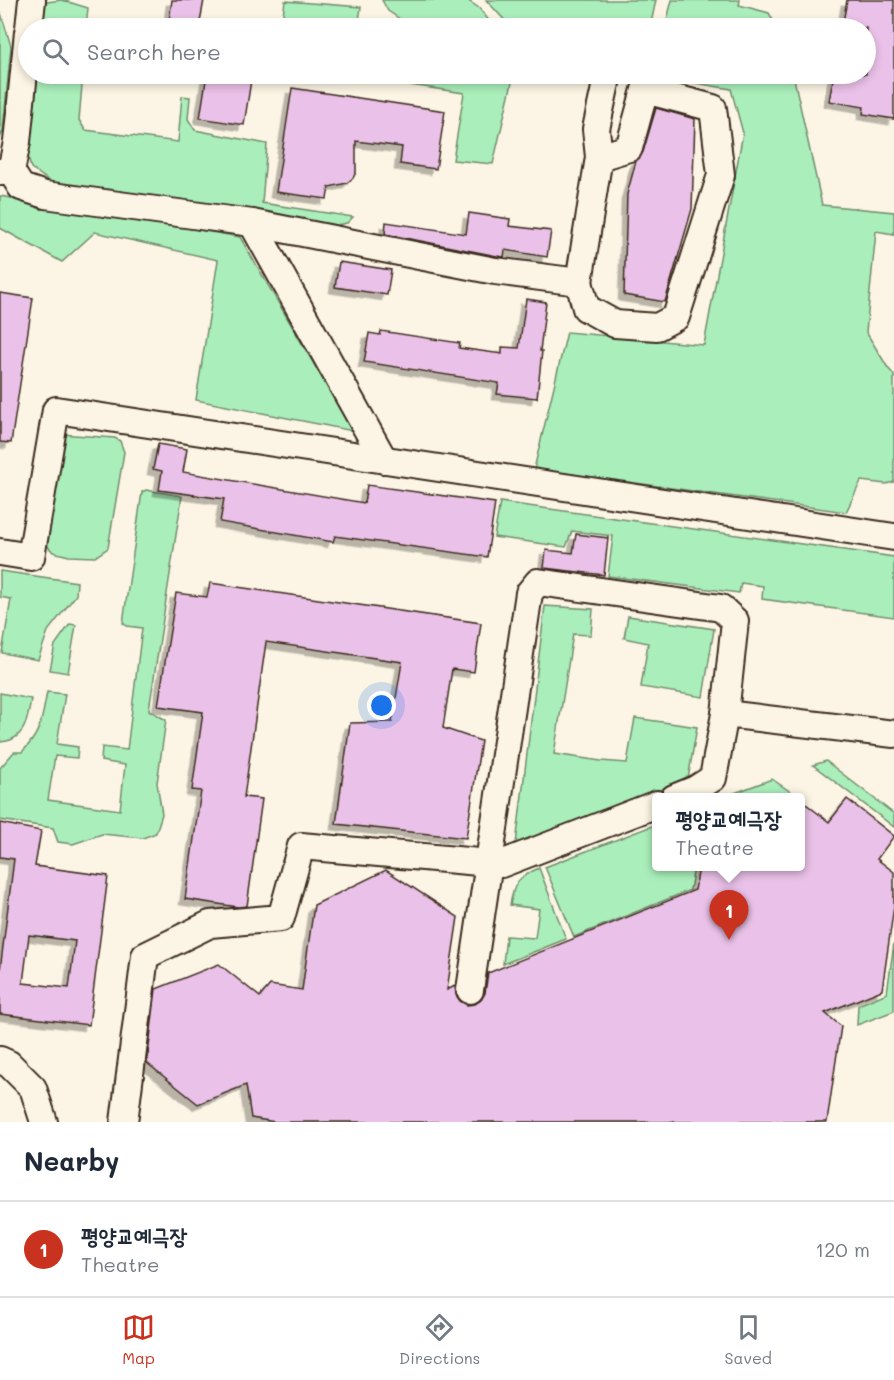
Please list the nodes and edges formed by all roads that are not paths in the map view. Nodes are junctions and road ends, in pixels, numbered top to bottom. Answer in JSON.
{"nodes":[{"id":1,"x":32,"y":0,"type":"edge"},
{"id":2,"x":30,"y":18,"type":"edge"},
{"id":3,"x":23,"y":84,"type":"edge"},
{"id":4,"x":606,"y":84,"type":"edge"},
{"id":5,"x":599,"y":157,"type":"junction"},
{"id":6,"x":5,"y":172,"type":"edge"},
{"id":7,"x":252,"y":223,"type":"junction"},
{"id":8,"x":579,"y":282,"type":"junction"},
{"id":9,"x":384,"y":460,"type":"junction"},
{"id":10,"x":894,"y":537,"type":"edge"},
{"id":11,"x":0,"y":552,"type":"edge"},
{"id":12,"x":725,"y":714,"type":"junction"},
{"id":13,"x":894,"y":734,"type":"edge"},
{"id":14,"x":686,"y":793,"type":"edge"},
{"id":15,"x":652,"y":806,"type":"edge"},
{"id":16,"x":488,"y":863,"type":"junction"},
{"id":17,"x":470,"y":990,"type":"dead end"},
{"id":18,"x":0,"y":1060,"type":"edge"},
{"id":19,"x":44,"y":1122,"type":"edge"},
{"id":20,"x":124,"y":1122,"type":"edge"}],
"edges":[{"from":1,"to":2,"type":"street"},
{"from":3,"to":6,"type":"street"},
{"from":4,"to":5,"type":"street"},
{"from":5,"to":8,"type":"street"},
{"from":5,"to":8,"type":"street"},
{"from":6,"to":7,"type":"street"},
{"from":7,"to":8,"type":"street"},
{"from":7,"to":9,"type":"street"},
{"from":9,"to":10,"type":"street"},
{"from":9,"to":11,"type":"street"},
{"from":12,"to":13,"type":"street"},
{"from":12,"to":14,"type":"street"},
{"from":12,"to":16,"type":"street"},
{"from":15,"to":16,"type":"street"},
{"from":16,"to":17,"type":"street"},
{"from":16,"to":20,"type":"street"},
{"from":18,"to":19,"type":"street"}]}
